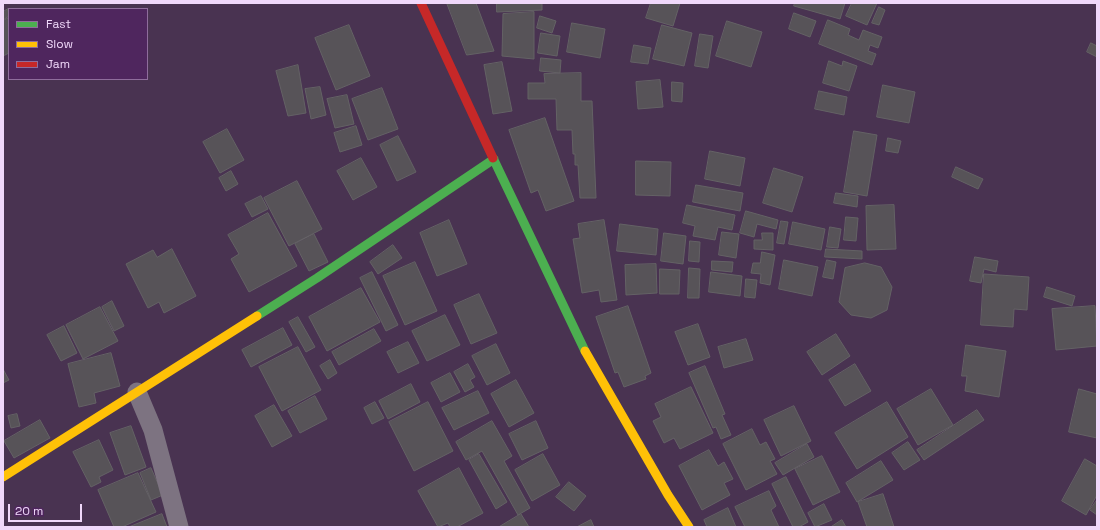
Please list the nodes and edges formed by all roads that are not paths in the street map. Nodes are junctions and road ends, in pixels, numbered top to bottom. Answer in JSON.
{"nodes":[{"id":1,"x":421,"y":3,"type":"edge"},
{"id":2,"x":494,"y":159,"type":"junction"},
{"id":3,"x":138,"y":392,"type":"junction"},
{"id":4,"x":3,"y":477,"type":"edge"},
{"id":5,"x":179,"y":527,"type":"edge"},
{"id":6,"x":689,"y":527,"type":"edge"}],
"edges":[{"from":1,"to":2,"type":"main road"},
{"from":2,"to":3,"type":"main road"},
{"from":2,"to":6,"type":"main road"},
{"from":3,"to":4,"type":"main road"},
{"from":3,"to":5,"type":"street"}]}
